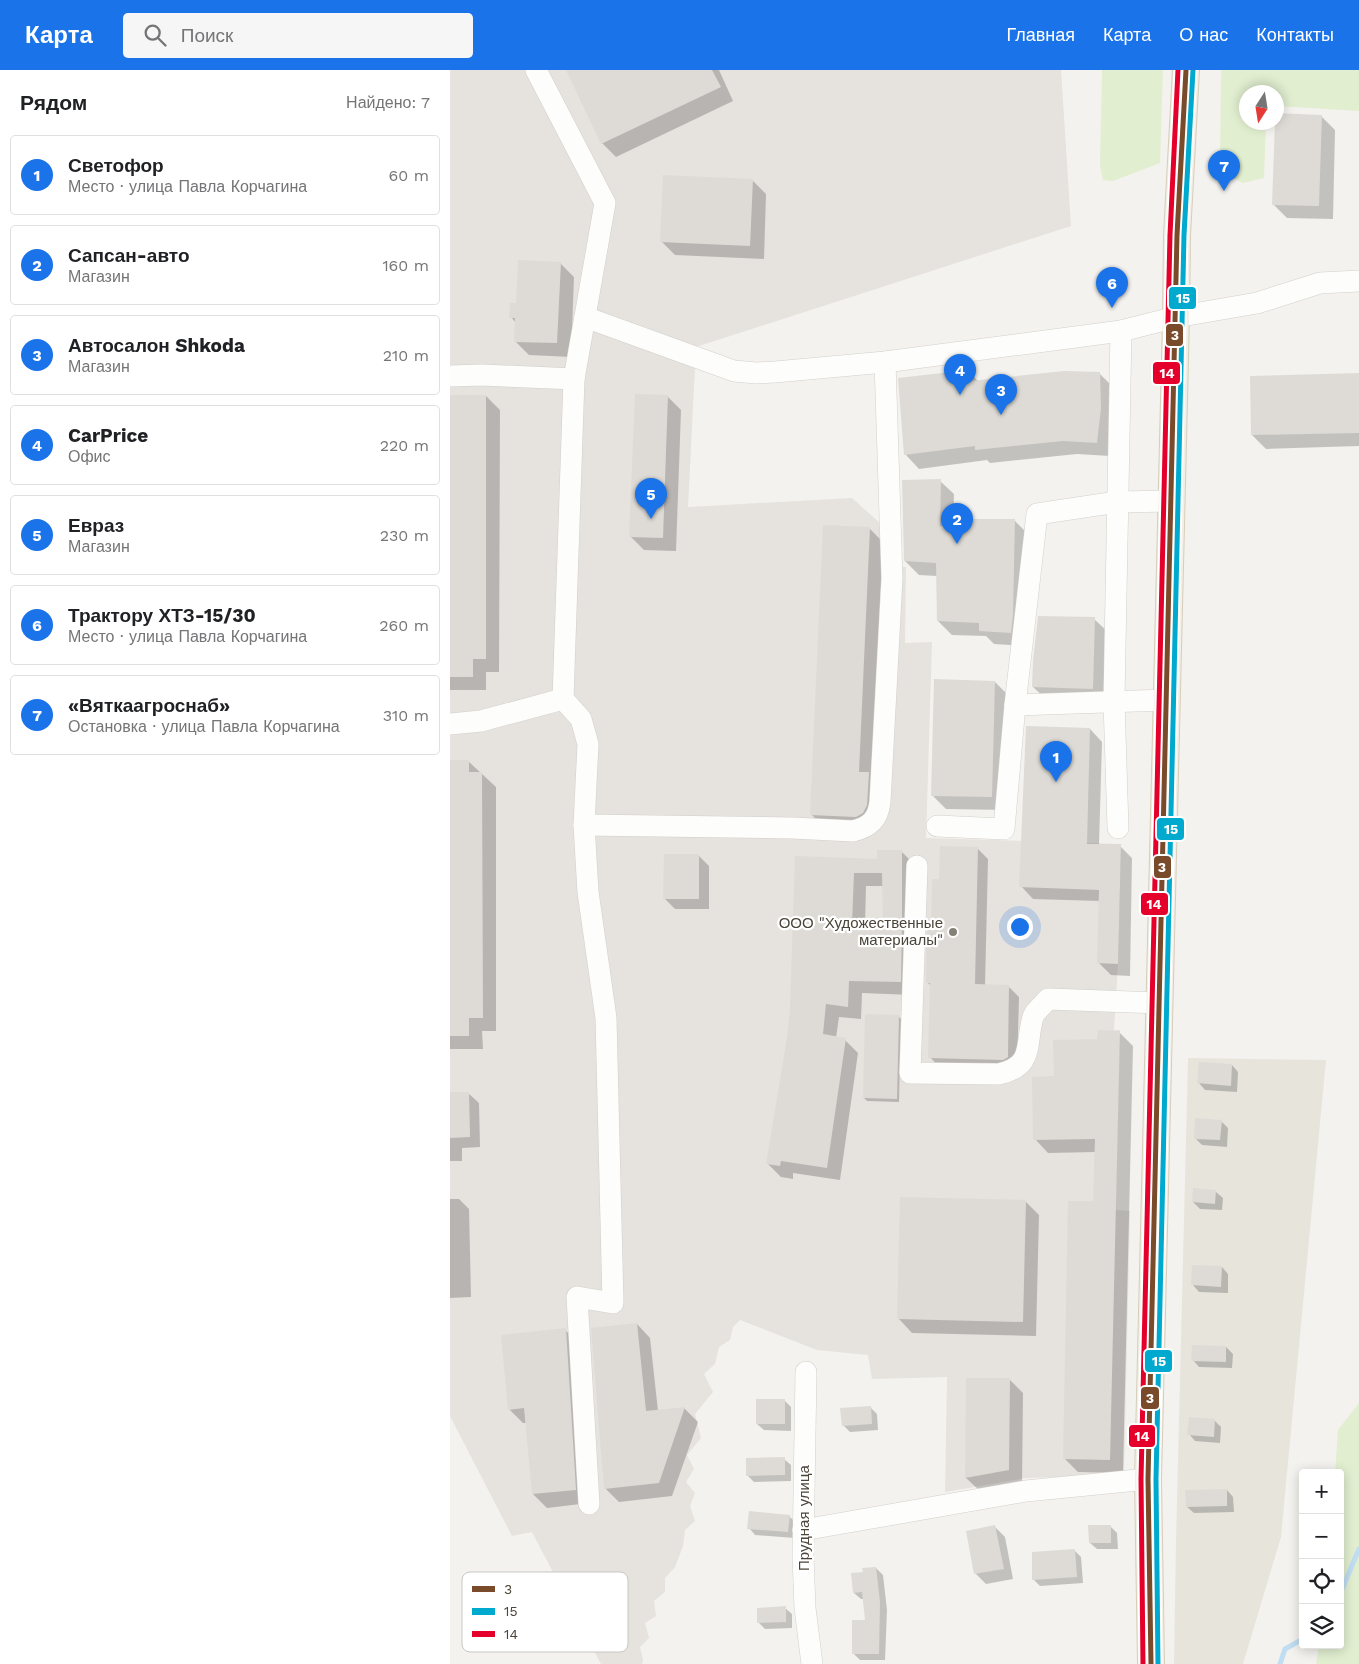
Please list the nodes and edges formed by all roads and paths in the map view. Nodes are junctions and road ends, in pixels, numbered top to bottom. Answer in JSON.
{"nodes":[{"id":1,"x":536,"y":70,"type":"edge"},
{"id":2,"x":1186,"y":70,"type":"edge"},
{"id":3,"x":1359,"y":281,"type":"edge"},
{"id":4,"x":585,"y":317,"type":"junction"},
{"id":5,"x":1176,"y":318,"type":"junction"},
{"id":6,"x":1121,"y":331,"type":"junction"},
{"id":7,"x":885,"y":362,"type":"junction"},
{"id":8,"x":450,"y":376,"type":"edge"},
{"id":9,"x":574,"y":379,"type":"junction"},
{"id":10,"x":1172,"y":500,"type":"junction"},
{"id":11,"x":1117,"y":502,"type":"junction"},
{"id":12,"x":563,"y":699,"type":"junction"},
{"id":13,"x":1166,"y":700,"type":"junction"},
{"id":14,"x":1114,"y":701,"type":"junction"},
{"id":15,"x":1015,"y":705,"type":"junction"},
{"id":16,"x":450,"y":724,"type":"edge"},
{"id":17,"x":584,"y":825,"type":"junction"},
{"id":18,"x":937,"y":826,"type":"dead end"},
{"id":19,"x":1118,"y":828,"type":"dead end"},
{"id":20,"x":917,"y":866,"type":"dead end"},
{"id":21,"x":1159,"y":1003,"type":"junction"},
{"id":22,"x":806,"y":1372,"type":"dead end"},
{"id":23,"x":1148,"y":1479,"type":"junction"},
{"id":24,"x":589,"y":1504,"type":"dead end"},
{"id":25,"x":803,"y":1530,"type":"junction"},
{"id":26,"x":812,"y":1664,"type":"edge"},
{"id":27,"x":1152,"y":1664,"type":"edge"}],
"edges":[{"from":1,"to":4,"type":"street"},
{"from":2,"to":5,"type":"main road"},
{"from":3,"to":5,"type":"street"},
{"from":4,"to":7,"type":"street"},
{"from":4,"to":9,"type":"street"},
{"from":5,"to":6,"type":"street"},
{"from":5,"to":10,"type":"main road"},
{"from":6,"to":7,"type":"street"},
{"from":6,"to":11,"type":"street"},
{"from":7,"to":17,"type":"street"},
{"from":8,"to":9,"type":"street"},
{"from":9,"to":12,"type":"street"},
{"from":10,"to":11,"type":"street"},
{"from":10,"to":13,"type":"main road"},
{"from":11,"to":14,"type":"street"},
{"from":11,"to":15,"type":"street"},
{"from":12,"to":16,"type":"street"},
{"from":12,"to":17,"type":"street"},
{"from":13,"to":14,"type":"street"},
{"from":13,"to":21,"type":"main road"},
{"from":14,"to":15,"type":"street"},
{"from":14,"to":19,"type":"street"},
{"from":15,"to":18,"type":"street"},
{"from":17,"to":24,"type":"street"},
{"from":20,"to":21,"type":"street"},
{"from":21,"to":23,"type":"main road"},
{"from":22,"to":25,"type":"street","name":"Прудная улица"},
{"from":23,"to":25,"type":"street"},
{"from":23,"to":27,"type":"main road"},
{"from":25,"to":26,"type":"street","name":"Прудная улица"}]}
